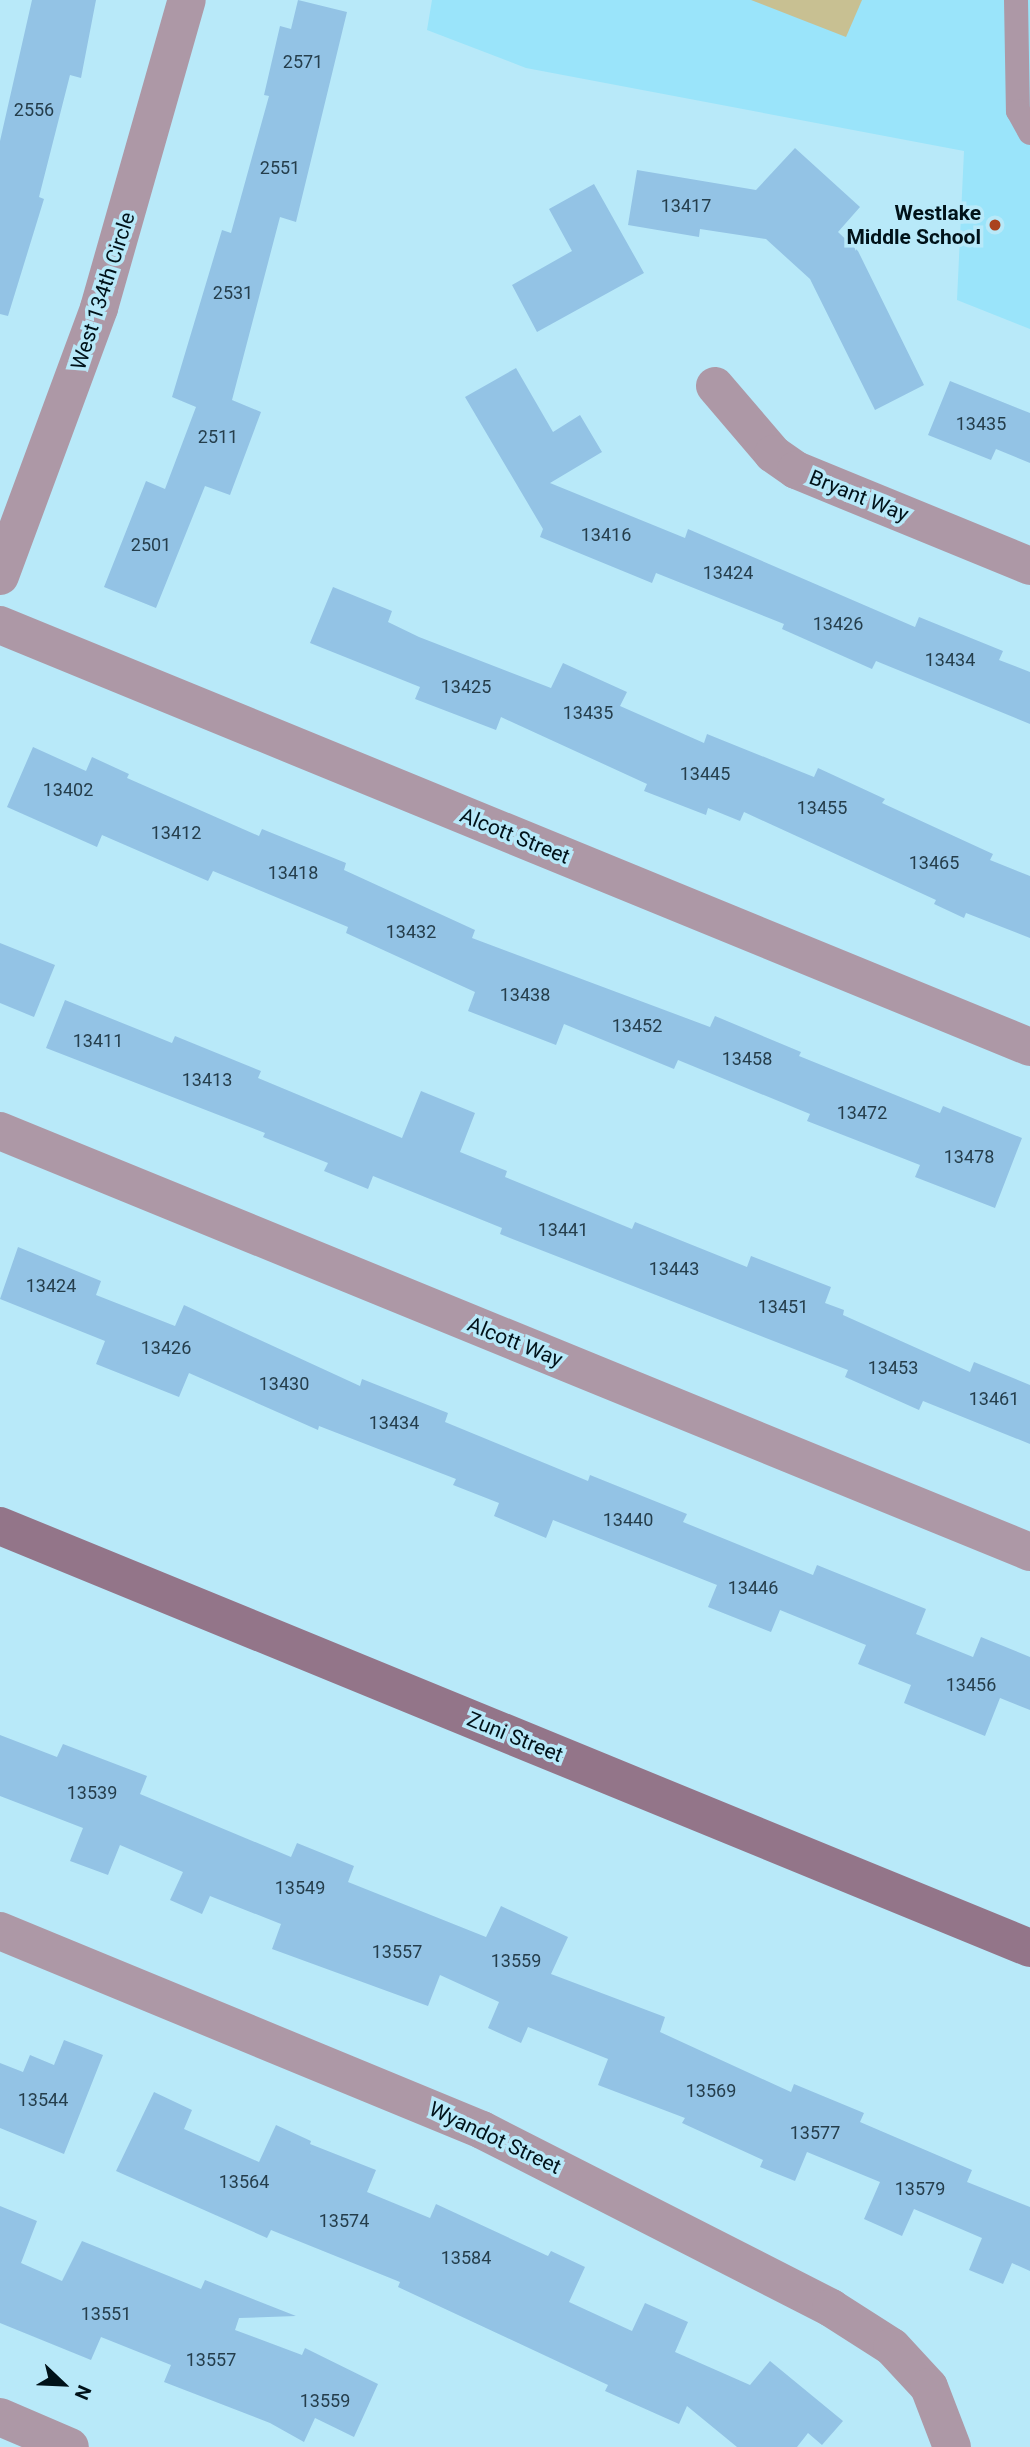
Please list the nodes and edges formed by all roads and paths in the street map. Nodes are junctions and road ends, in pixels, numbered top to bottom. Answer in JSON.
{"nodes":[{"id":1,"x":187,"y":0,"type":"edge"},
{"id":2,"x":1016,"y":0,"type":"edge"},
{"id":3,"x":1030,"y":133,"type":"edge"},
{"id":4,"x":715,"y":386,"type":"dead end"},
{"id":5,"x":1030,"y":566,"type":"edge"},
{"id":6,"x":0,"y":576,"type":"edge"},
{"id":7,"x":0,"y":625,"type":"edge"},
{"id":8,"x":1030,"y":1047,"type":"edge"},
{"id":9,"x":0,"y":1131,"type":"edge"},
{"id":10,"x":0,"y":1526,"type":"edge"},
{"id":11,"x":1030,"y":1552,"type":"edge"},
{"id":12,"x":0,"y":1931,"type":"edge"},
{"id":13,"x":1030,"y":1948,"type":"edge"},
{"id":14,"x":0,"y":2417,"type":"edge"},
{"id":15,"x":948,"y":2432,"type":"edge"},
{"id":16,"x":71,"y":2447,"type":"edge"}],
"edges":[{"from":1,"to":6,"type":"street","name":"West 134th Circle"},
{"from":2,"to":3,"type":"lane"},
{"from":4,"to":5,"type":"street","name":"Bryant Way"},
{"from":7,"to":8,"type":"street","name":"Alcott Street"},
{"from":9,"to":11,"type":"street","name":"Alcott Way"},
{"from":10,"to":13,"type":"main road","name":"Zuni Street"},
{"from":12,"to":15,"type":"street","name":"Wyandot Street"},
{"from":14,"to":16,"type":"street"}]}
